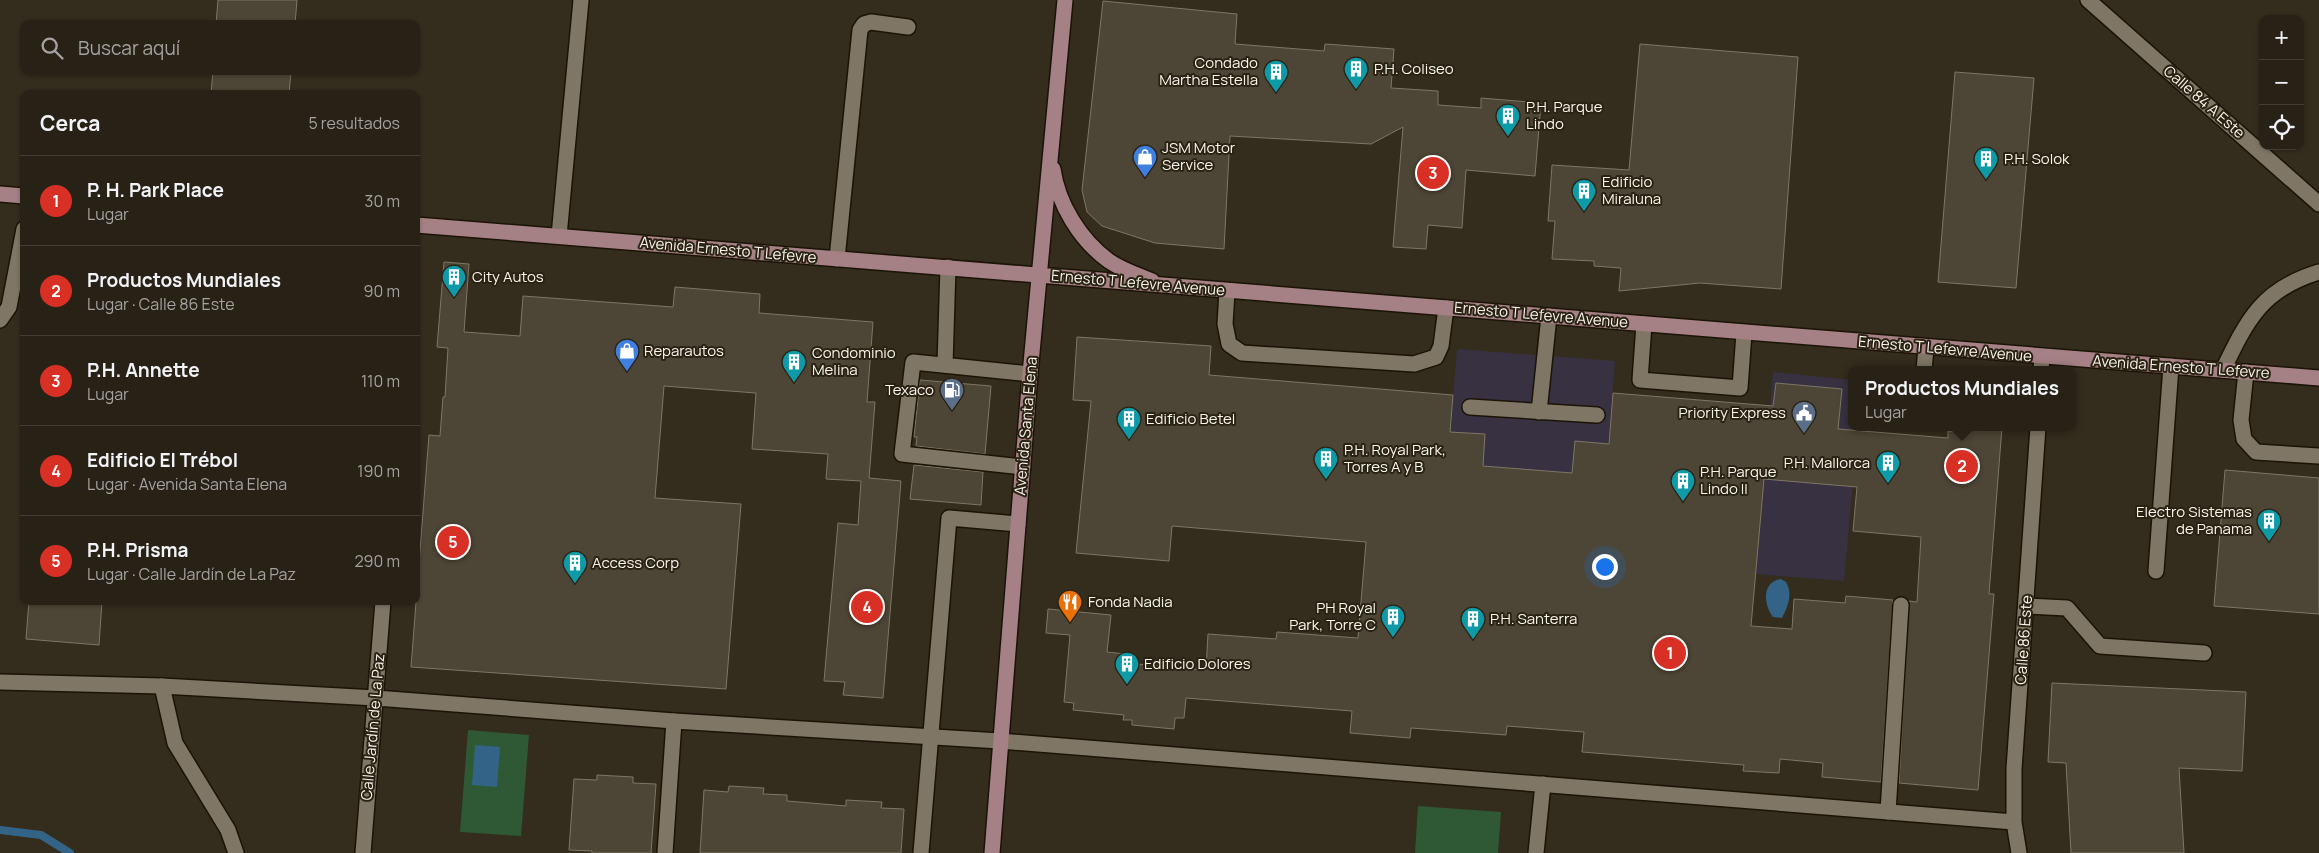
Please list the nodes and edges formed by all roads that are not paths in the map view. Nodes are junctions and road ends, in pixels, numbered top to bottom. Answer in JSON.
{"nodes":[{"id":1,"x":581,"y":0,"type":"edge"},
{"id":2,"x":1065,"y":0,"type":"edge"},
{"id":3,"x":2088,"y":0,"type":"edge"},
{"id":4,"x":908,"y":27,"type":"dead end"},
{"id":5,"x":1051,"y":154,"type":"junction"},
{"id":6,"x":0,"y":194,"type":"edge"},
{"id":7,"x":20,"y":196,"type":"edge"},
{"id":8,"x":2319,"y":204,"type":"edge"},
{"id":9,"x":420,"y":225,"type":"edge"},
{"id":10,"x":559,"y":236,"type":"junction"},
{"id":11,"x":20,"y":250,"type":"edge"},
{"id":12,"x":837,"y":259,"type":"junction"},
{"id":13,"x":948,"y":267,"type":"junction"},
{"id":14,"x":2319,"y":272,"type":"edge"},
{"id":15,"x":1040,"y":275,"type":"junction"},
{"id":16,"x":1165,"y":286,"type":"junction"},
{"id":17,"x":1227,"y":291,"type":"junction"},
{"id":18,"x":1446,"y":308,"type":"junction"},
{"id":19,"x":1549,"y":316,"type":"junction"},
{"id":20,"x":0,"y":320,"type":"edge"},
{"id":21,"x":1644,"y":324,"type":"junction"},
{"id":22,"x":1744,"y":332,"type":"junction"},
{"id":23,"x":1926,"y":348,"type":"junction"},
{"id":24,"x":2042,"y":363,"type":"edge"},
{"id":25,"x":944,"y":365,"type":"junction"},
{"id":26,"x":1924,"y":366,"type":"edge"},
{"id":27,"x":2171,"y":366,"type":"junction"},
{"id":28,"x":2223,"y":370,"type":"junction"},
{"id":29,"x":2246,"y":372,"type":"junction"},
{"id":30,"x":1030,"y":374,"type":"junction"},
{"id":31,"x":2319,"y":378,"type":"edge"},
{"id":32,"x":1470,"y":407,"type":"dead end"},
{"id":33,"x":1539,"y":412,"type":"junction"},
{"id":34,"x":1597,"y":416,"type":"dead end"},
{"id":35,"x":2038,"y":431,"type":"edge"},
{"id":36,"x":2319,"y":456,"type":"edge"},
{"id":37,"x":1023,"y":466,"type":"junction"},
{"id":38,"x":1018,"y":524,"type":"junction"},
{"id":39,"x":2156,"y":571,"type":"dead end"},
{"id":40,"x":383,"y":605,"type":"edge"},
{"id":41,"x":1901,"y":605,"type":"dead end"},
{"id":42,"x":2026,"y":606,"type":"junction"},
{"id":43,"x":2204,"y":653,"type":"dead end"},
{"id":44,"x":0,"y":682,"type":"edge"},
{"id":45,"x":162,"y":686,"type":"junction"},
{"id":46,"x":376,"y":698,"type":"junction"},
{"id":47,"x":674,"y":721,"type":"junction"},
{"id":48,"x":930,"y":736,"type":"junction"},
{"id":49,"x":1000,"y":741,"type":"junction"},
{"id":50,"x":1543,"y":784,"type":"junction"},
{"id":51,"x":1888,"y":812,"type":"junction"},
{"id":52,"x":2014,"y":822,"type":"junction"},
{"id":53,"x":236,"y":853,"type":"edge"},
{"id":54,"x":363,"y":853,"type":"edge"},
{"id":55,"x":665,"y":853,"type":"edge"},
{"id":56,"x":921,"y":853,"type":"edge"},
{"id":57,"x":992,"y":853,"type":"edge"},
{"id":58,"x":1536,"y":853,"type":"edge"},
{"id":59,"x":2019,"y":853,"type":"edge"}],
"edges":[{"from":1,"to":10,"type":"street"},
{"from":2,"to":5,"type":"main road","name":"Avenida Santa Elena"},
{"from":3,"to":8,"type":"street","name":"Calle 84 A Este"},
{"from":4,"to":12,"type":"street"},
{"from":5,"to":15,"type":"main road","name":"Avenida Santa Elena"},
{"from":5,"to":16,"type":"main road"},
{"from":6,"to":7,"type":"main road"},
{"from":9,"to":10,"type":"main road","name":"Avenida Ernesto T Lefevre"},
{"from":10,"to":12,"type":"main road","name":"Avenida Ernesto T Lefevre"},
{"from":11,"to":20,"type":"street"},
{"from":12,"to":13,"type":"main road","name":"Avenida Ernesto T Lefevre"},
{"from":13,"to":15,"type":"main road","name":"Avenida Ernesto T Lefevre"},
{"from":13,"to":25,"type":"street"},
{"from":14,"to":28,"type":"street"},
{"from":15,"to":16,"type":"main road","name":"Ernesto T Lefevre Avenue"},
{"from":15,"to":30,"type":"main road","name":"Avenida Santa Elena"},
{"from":16,"to":17,"type":"main road","name":"Ernesto T Lefevre Avenue"},
{"from":17,"to":18,"type":"main road","name":"Ernesto T Lefevre Avenue"},
{"from":17,"to":18,"type":"street"},
{"from":18,"to":19,"type":"main road","name":"Ernesto T Lefevre Avenue"},
{"from":19,"to":21,"type":"main road","name":"Ernesto T Lefevre Avenue"},
{"from":19,"to":33,"type":"street"},
{"from":21,"to":22,"type":"main road","name":"Ernesto T Lefevre Avenue"},
{"from":21,"to":22,"type":"street"},
{"from":22,"to":23,"type":"main road","name":"Ernesto T Lefevre Avenue"},
{"from":23,"to":24,"type":"main road","name":"Ernesto T Lefevre Avenue"},
{"from":23,"to":26,"type":"street"},
{"from":24,"to":27,"type":"main road","name":"Avenida Ernesto T Lefevre"},
{"from":25,"to":30,"type":"street"},
{"from":25,"to":37,"type":"street"},
{"from":27,"to":28,"type":"main road","name":"Avenida Ernesto T Lefevre"},
{"from":27,"to":39,"type":"street"},
{"from":28,"to":29,"type":"main road","name":"Avenida Ernesto T Lefevre"},
{"from":29,"to":31,"type":"main road","name":"Avenida Ernesto T Lefevre"},
{"from":29,"to":36,"type":"street"},
{"from":30,"to":37,"type":"main road","name":"Avenida Santa Elena"},
{"from":32,"to":33,"type":"street"},
{"from":33,"to":34,"type":"street"},
{"from":35,"to":42,"type":"street","name":"Calle 86 Este"},
{"from":37,"to":38,"type":"main road","name":"Avenida Santa Elena"},
{"from":38,"to":48,"type":"street"},
{"from":38,"to":49,"type":"main road","name":"Avenida Santa Elena"},
{"from":40,"to":46,"type":"street","name":"Calle Jardín de La Paz"},
{"from":41,"to":51,"type":"street"},
{"from":42,"to":43,"type":"street"},
{"from":42,"to":52,"type":"street","name":"Calle 86 Este"},
{"from":44,"to":45,"type":"street"},
{"from":45,"to":46,"type":"street"},
{"from":45,"to":53,"type":"street"},
{"from":46,"to":47,"type":"street"},
{"from":46,"to":54,"type":"street","name":"Calle Jardín de La Paz"},
{"from":47,"to":48,"type":"street"},
{"from":47,"to":55,"type":"street"},
{"from":48,"to":49,"type":"street"},
{"from":48,"to":56,"type":"street"},
{"from":49,"to":50,"type":"street"},
{"from":49,"to":57,"type":"main road","name":"Avenida Santa Elena"},
{"from":50,"to":51,"type":"street"},
{"from":50,"to":58,"type":"street"},
{"from":51,"to":52,"type":"street"},
{"from":52,"to":59,"type":"street","name":"Calle 86 Este"}]}
